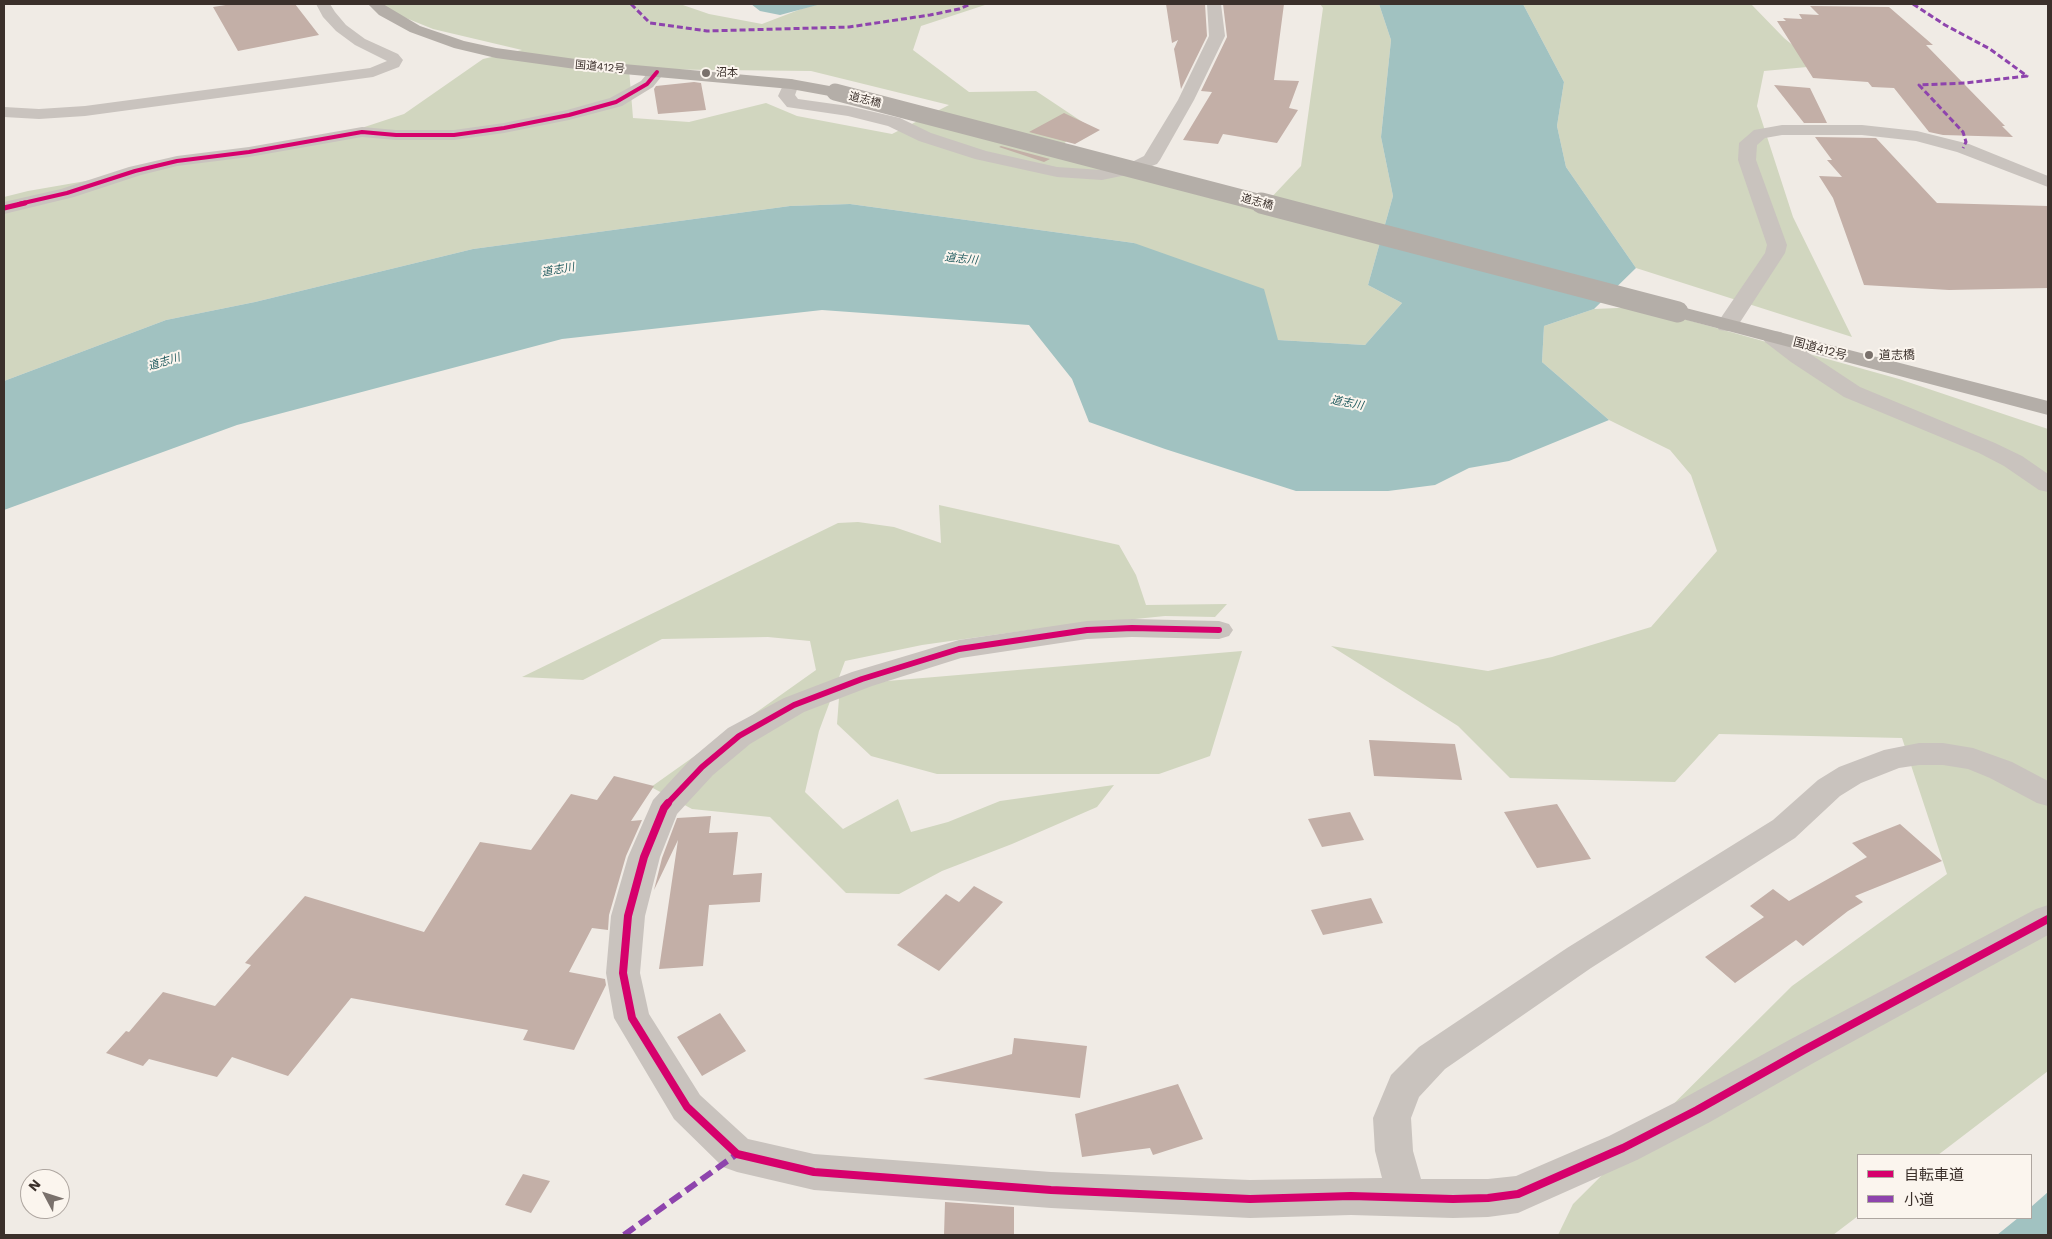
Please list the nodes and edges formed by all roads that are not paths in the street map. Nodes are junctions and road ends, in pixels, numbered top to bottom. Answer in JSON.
{"nodes":[{"id":1,"x":323,"y":4,"type":"edge"},
{"id":2,"x":375,"y":4,"type":"edge"},
{"id":3,"x":1214,"y":4,"type":"edge"},
{"id":4,"x":657,"y":72,"type":"junction"},
{"id":5,"x":791,"y":84,"type":"junction"},
{"id":6,"x":835,"y":92,"type":"joint"},
{"id":7,"x":4,"y":112,"type":"edge"},
{"id":8,"x":21,"y":114,"type":"junction"},
{"id":9,"x":4,"y":130,"type":"edge"},
{"id":10,"x":2016,"y":169,"type":"junction"},
{"id":11,"x":2048,"y":169,"type":"edge"},
{"id":12,"x":2048,"y":182,"type":"edge"},
{"id":13,"x":4,"y":208,"type":"edge"},
{"id":14,"x":1678,"y":312,"type":"joint"},
{"id":15,"x":1727,"y":325,"type":"junction"},
{"id":16,"x":1773,"y":337,"type":"junction"},
{"id":17,"x":2048,"y":408,"type":"edge"},
{"id":18,"x":2048,"y":485,"type":"edge"},
{"id":19,"x":1219,"y":630,"type":"dead end"},
{"id":20,"x":2048,"y":794,"type":"edge"},
{"id":21,"x":2048,"y":919,"type":"edge"},
{"id":22,"x":1407,"y":1198,"type":"junction"}],
"edges":[{"from":1,"to":8,"type":"street"},
{"from":2,"to":4,"type":"highway","name":"国道412号"},
{"from":3,"to":5,"type":"street"},
{"from":4,"to":5,"type":"highway","name":"国道412号"},
{"from":4,"to":13,"type":"street"},
{"from":5,"to":6,"type":"highway","name":"国道412号"},
{"from":6,"to":14,"type":"highway","name":"道志橋","bridge":true},
{"from":7,"to":8,"type":"street"},
{"from":8,"to":9,"type":"street"},
{"from":10,"to":11,"type":"street"},
{"from":10,"to":12,"type":"street"},
{"from":10,"to":15,"type":"street"},
{"from":14,"to":15,"type":"highway","name":"国道412号"},
{"from":15,"to":16,"type":"highway","name":"国道412号"},
{"from":16,"to":17,"type":"highway","name":"国道412号"},
{"from":16,"to":18,"type":"street"},
{"from":19,"to":22,"type":"street"},
{"from":20,"to":22,"type":"street"},
{"from":21,"to":22,"type":"street"}]}
